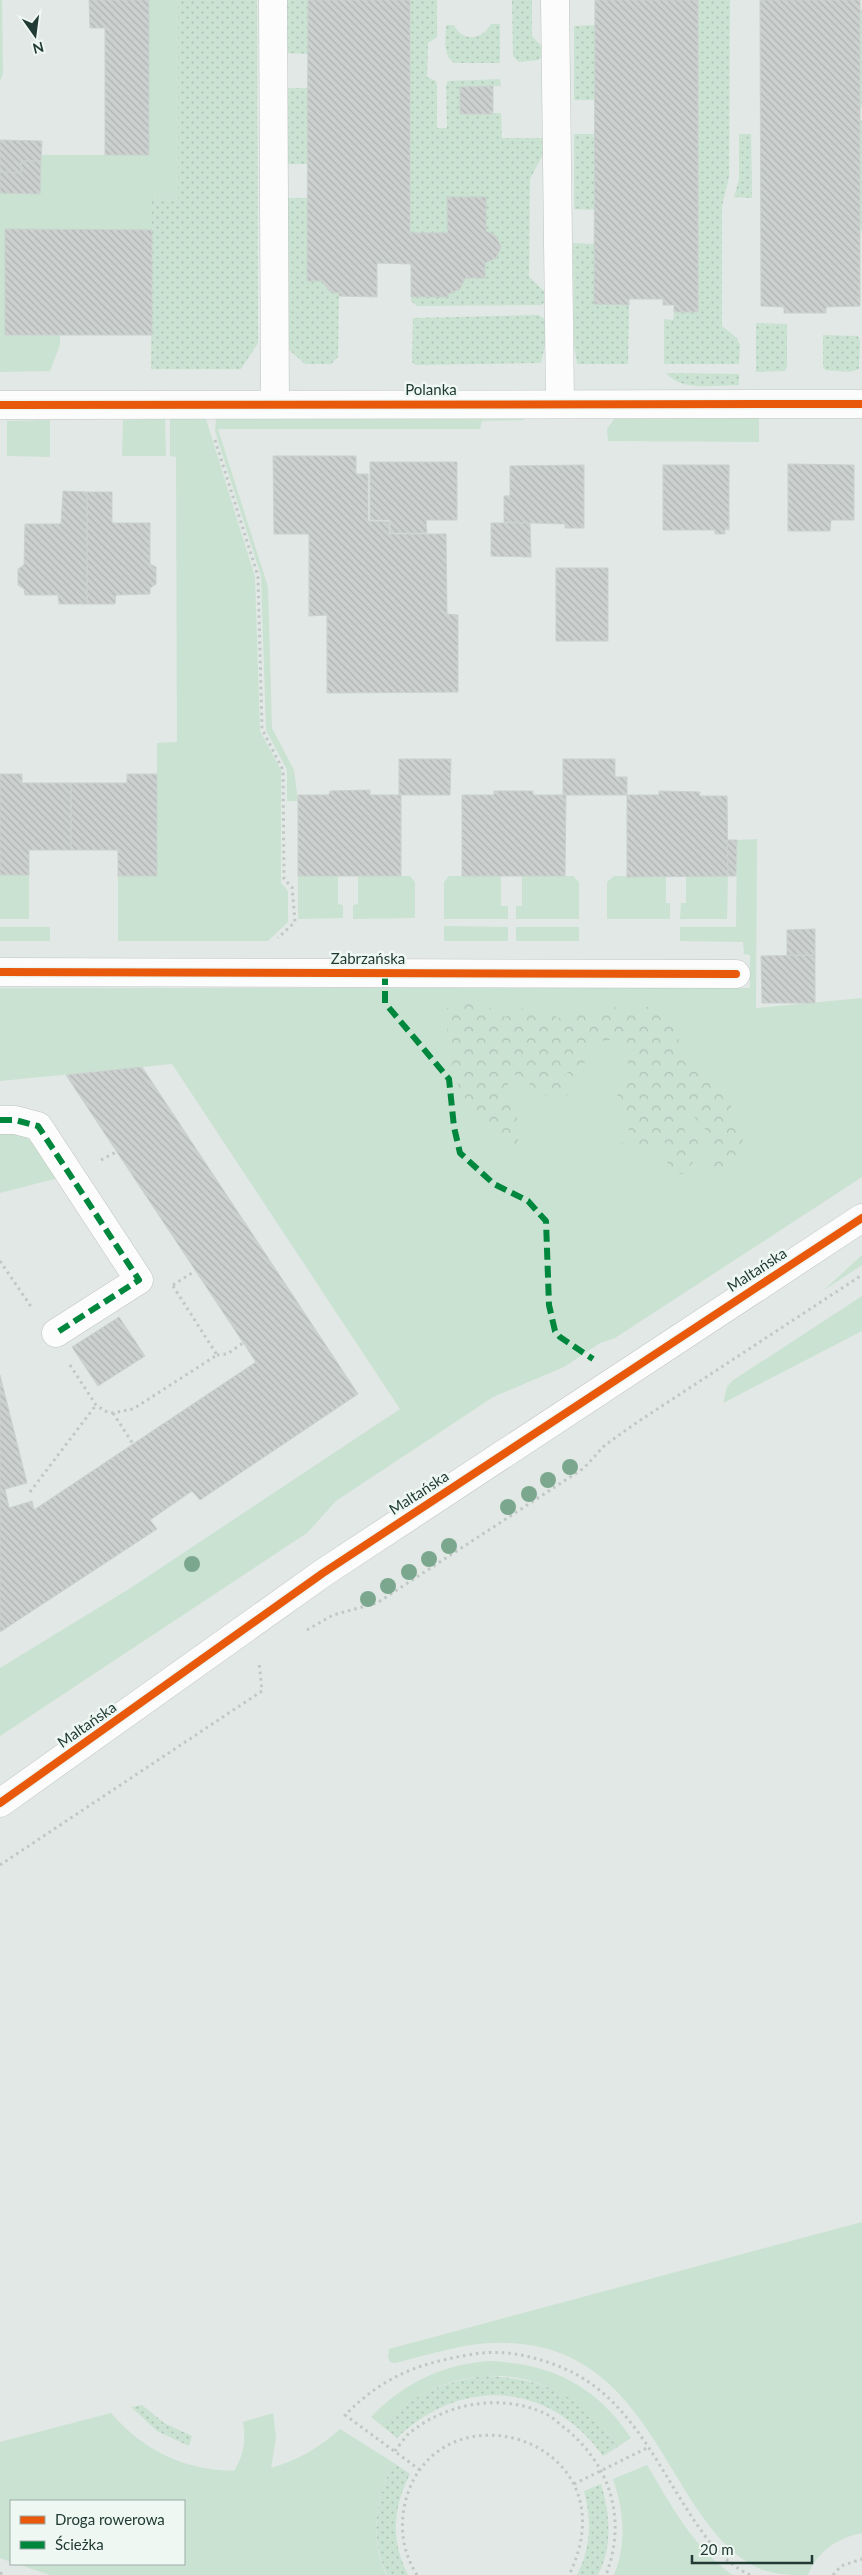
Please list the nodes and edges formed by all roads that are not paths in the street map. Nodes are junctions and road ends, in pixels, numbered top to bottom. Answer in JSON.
{"nodes":[{"id":1,"x":272,"y":0,"type":"edge"},
{"id":2,"x":555,"y":0,"type":"edge"},
{"id":3,"x":560,"y":403,"type":"junction"},
{"id":4,"x":275,"y":404,"type":"junction"},
{"id":5,"x":862,"y":404,"type":"edge"},
{"id":6,"x":0,"y":405,"type":"edge"},
{"id":7,"x":0,"y":972,"type":"edge"},
{"id":8,"x":736,"y":974,"type":"dead end"},
{"id":9,"x":0,"y":1120,"type":"edge"},
{"id":10,"x":862,"y":1218,"type":"edge"},
{"id":11,"x":56,"y":1333,"type":"dead end"},
{"id":12,"x":0,"y":1803,"type":"edge"}],
"edges":[{"from":1,"to":4,"type":"street"},
{"from":2,"to":3,"type":"street"},
{"from":3,"to":4,"type":"street","name":"Polanka"},
{"from":3,"to":5,"type":"street","name":"Polanka"},
{"from":4,"to":6,"type":"street","name":"Polanka"},
{"from":7,"to":8,"type":"street","name":"Zabrzańska"},
{"from":9,"to":11,"type":"street"},
{"from":10,"to":12,"type":"street","name":"Maltańska"}]}
